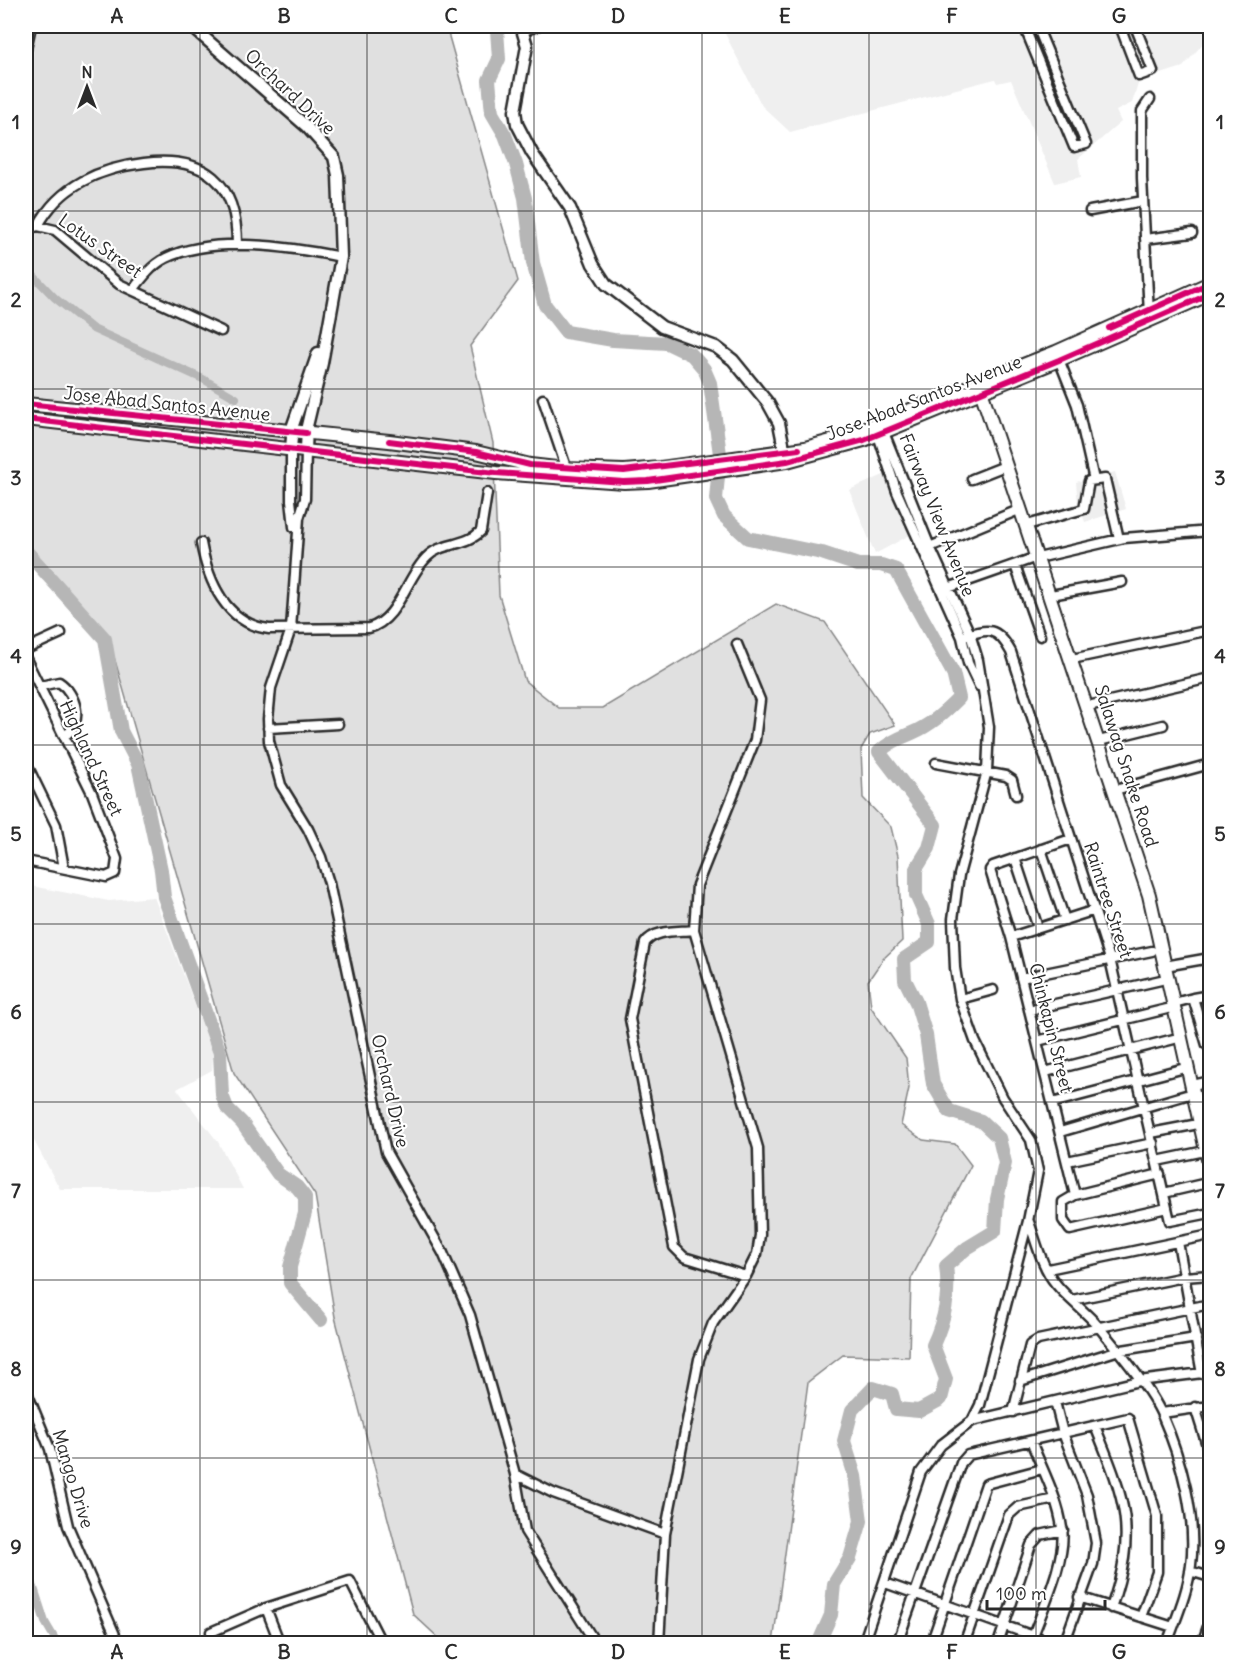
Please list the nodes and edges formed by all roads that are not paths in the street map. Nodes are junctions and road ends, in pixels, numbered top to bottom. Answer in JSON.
{"nodes":[{"id":1,"x":30,"y":26,"type":"edge"},
{"id":2,"x":191,"y":26,"type":"edge"},
{"id":3,"x":537,"y":26,"type":"edge"},
{"id":4,"x":1024,"y":26,"type":"edge"},
{"id":5,"x":1037,"y":26,"type":"edge"},
{"id":6,"x":1120,"y":26,"type":"edge"},
{"id":7,"x":1135,"y":26,"type":"edge"},
{"id":8,"x":522,"y":28,"type":"edge"},
{"id":9,"x":26,"y":49,"type":"edge"},
{"id":10,"x":1150,"y":99,"type":"dead end"},
{"id":11,"x":1143,"y":201,"type":"junction"},
{"id":12,"x":1090,"y":211,"type":"dead end"},
{"id":13,"x":38,"y":226,"type":"junction"},
{"id":14,"x":26,"y":229,"type":"edge"},
{"id":15,"x":1192,"y":233,"type":"dead end"},
{"id":16,"x":1145,"y":239,"type":"junction"},
{"id":17,"x":237,"y":245,"type":"junction"},
{"id":18,"x":341,"y":257,"type":"junction"},
{"id":19,"x":340,"y":269,"type":"junction"},
{"id":20,"x":1210,"y":284,"type":"edge"},
{"id":21,"x":133,"y":290,"type":"junction"},
{"id":22,"x":1210,"y":294,"type":"edge"},
{"id":23,"x":1149,"y":315,"type":"junction"},
{"id":24,"x":221,"y":331,"type":"dead end"},
{"id":25,"x":1058,"y":356,"type":"junction"},
{"id":26,"x":979,"y":388,"type":"junction"},
{"id":27,"x":543,"y":399,"type":"dead end"},
{"id":28,"x":26,"y":404,"type":"edge"},
{"id":29,"x":26,"y":419,"type":"edge"},
{"id":30,"x":880,"y":430,"type":"junction"},
{"id":31,"x":292,"y":432,"type":"junction"},
{"id":32,"x":306,"y":433,"type":"junction"},
{"id":33,"x":291,"y":449,"type":"junction"},
{"id":34,"x":306,"y":450,"type":"junction"},
{"id":35,"x":786,"y":456,"type":"junction"},
{"id":36,"x":1005,"y":466,"type":"junction"},
{"id":37,"x":564,"y":474,"type":"junction"},
{"id":38,"x":972,"y":479,"type":"dead end"},
{"id":39,"x":1094,"y":480,"type":"junction"},
{"id":40,"x":487,"y":493,"type":"dead end"},
{"id":41,"x":1021,"y":510,"type":"junction"},
{"id":42,"x":1027,"y":525,"type":"junction"},
{"id":43,"x":1210,"y":531,"type":"edge"},
{"id":44,"x":1119,"y":539,"type":"junction"},
{"id":45,"x":201,"y":543,"type":"dead end"},
{"id":46,"x":926,"y":548,"type":"junction"},
{"id":47,"x":296,"y":555,"type":"junction"},
{"id":48,"x":1035,"y":559,"type":"junction"},
{"id":49,"x":1015,"y":565,"type":"junction"},
{"id":50,"x":1122,"y":582,"type":"dead end"},
{"id":51,"x":948,"y":588,"type":"junction"},
{"id":52,"x":1050,"y":595,"type":"junction"},
{"id":53,"x":291,"y":629,"type":"junction"},
{"id":54,"x":1210,"y":630,"type":"edge"},
{"id":55,"x":61,"y":633,"type":"dead end"},
{"id":56,"x":966,"y":636,"type":"junction"},
{"id":57,"x":1040,"y":636,"type":"dead end"},
{"id":58,"x":737,"y":644,"type":"dead end"},
{"id":59,"x":26,"y":649,"type":"edge"},
{"id":60,"x":26,"y":659,"type":"edge"},
{"id":61,"x":1072,"y":659,"type":"junction"},
{"id":62,"x":1210,"y":678,"type":"edge"},
{"id":63,"x":40,"y":686,"type":"junction"},
{"id":64,"x":1088,"y":706,"type":"junction"},
{"id":65,"x":338,"y":724,"type":"dead end"},
{"id":66,"x":1163,"y":725,"type":"dead end"},
{"id":67,"x":268,"y":728,"type":"junction"},
{"id":68,"x":64,"y":736,"type":"junction"},
{"id":69,"x":1099,"y":741,"type":"junction"},
{"id":70,"x":26,"y":763,"type":"edge"},
{"id":71,"x":936,"y":763,"type":"dead end"},
{"id":72,"x":1210,"y":764,"type":"edge"},
{"id":73,"x":987,"y":771,"type":"junction"},
{"id":74,"x":1115,"y":790,"type":"junction"},
{"id":75,"x":1016,"y":795,"type":"dead end"},
{"id":76,"x":1071,"y":838,"type":"junction"},
{"id":77,"x":1041,"y":849,"type":"junction"},
{"id":78,"x":1015,"y":858,"type":"junction"},
{"id":79,"x":26,"y":861,"type":"edge"},
{"id":80,"x":64,"y":868,"type":"junction"},
{"id":81,"x":1095,"y":910,"type":"junction"},
{"id":82,"x":1065,"y":920,"type":"junction"},
{"id":83,"x":1038,"y":928,"type":"junction"},
{"id":84,"x":694,"y":930,"type":"junction"},
{"id":85,"x":1011,"y":937,"type":"junction"},
{"id":86,"x":1152,"y":951,"type":"dead end"},
{"id":87,"x":1210,"y":958,"type":"edge"},
{"id":88,"x":1110,"y":959,"type":"junction"},
{"id":89,"x":1165,"y":966,"type":"junction"},
{"id":90,"x":1021,"y":978,"type":"junction"},
{"id":91,"x":1161,"y":980,"type":"dead end"},
{"id":92,"x":993,"y":990,"type":"dead end"},
{"id":93,"x":1119,"y":990,"type":"junction"},
{"id":94,"x":1210,"y":995,"type":"edge"},
{"id":95,"x":1193,"y":998,"type":"junction"},
{"id":96,"x":960,"y":999,"type":"junction"},
{"id":97,"x":1170,"y":1006,"type":"junction"},
{"id":98,"x":1029,"y":1010,"type":"junction"},
{"id":99,"x":1125,"y":1020,"type":"junction"},
{"id":100,"x":1174,"y":1039,"type":"dead end"},
{"id":101,"x":1037,"y":1041,"type":"junction"},
{"id":102,"x":1210,"y":1047,"type":"edge"},
{"id":103,"x":1132,"y":1048,"type":"junction"},
{"id":104,"x":1181,"y":1069,"type":"dead end"},
{"id":105,"x":1044,"y":1072,"type":"junction"},
{"id":106,"x":1139,"y":1081,"type":"junction"},
{"id":107,"x":1210,"y":1081,"type":"edge"},
{"id":108,"x":1190,"y":1090,"type":"junction"},
{"id":109,"x":1052,"y":1103,"type":"junction"},
{"id":110,"x":1145,"y":1109,"type":"junction"},
{"id":111,"x":1193,"y":1125,"type":"dead end"},
{"id":112,"x":1060,"y":1132,"type":"junction"},
{"id":113,"x":1152,"y":1138,"type":"junction"},
{"id":114,"x":1200,"y":1152,"type":"dead end"},
{"id":115,"x":1067,"y":1161,"type":"junction"},
{"id":116,"x":1157,"y":1161,"type":"junction"},
{"id":117,"x":1210,"y":1168,"type":"edge"},
{"id":118,"x":1160,"y":1174,"type":"junction"},
{"id":119,"x":1207,"y":1183,"type":"dead end"},
{"id":120,"x":1164,"y":1193,"type":"junction"},
{"id":121,"x":1075,"y":1195,"type":"junction"},
{"id":122,"x":1167,"y":1208,"type":"junction"},
{"id":123,"x":1210,"y":1213,"type":"edge"},
{"id":124,"x":1028,"y":1221,"type":"junction"},
{"id":125,"x":1210,"y":1235,"type":"edge"},
{"id":126,"x":1178,"y":1242,"type":"junction"},
{"id":127,"x":1048,"y":1269,"type":"junction"},
{"id":128,"x":1210,"y":1275,"type":"edge"},
{"id":129,"x":746,"y":1276,"type":"junction"},
{"id":130,"x":1184,"y":1277,"type":"junction"},
{"id":131,"x":1072,"y":1300,"type":"junction"},
{"id":132,"x":1210,"y":1304,"type":"edge"},
{"id":133,"x":1190,"y":1307,"type":"junction"},
{"id":134,"x":1097,"y":1326,"type":"junction"},
{"id":135,"x":1196,"y":1338,"type":"junction"},
{"id":136,"x":1116,"y":1351,"type":"junction"},
{"id":137,"x":1206,"y":1373,"type":"edge"},
{"id":138,"x":1020,"y":1381,"type":"junction"},
{"id":139,"x":1139,"y":1381,"type":"junction"},
{"id":140,"x":26,"y":1390,"type":"edge"},
{"id":141,"x":1055,"y":1402,"type":"junction"},
{"id":142,"x":1210,"y":1406,"type":"edge"},
{"id":143,"x":1195,"y":1407,"type":"junction"},
{"id":144,"x":1013,"y":1412,"type":"junction"},
{"id":145,"x":1161,"y":1413,"type":"junction"},
{"id":146,"x":972,"y":1421,"type":"junction"},
{"id":147,"x":1095,"y":1426,"type":"junction"},
{"id":148,"x":1063,"y":1433,"type":"junction"},
{"id":149,"x":1031,"y":1441,"type":"junction"},
{"id":150,"x":1210,"y":1455,"type":"edge"},
{"id":151,"x":1042,"y":1468,"type":"junction"},
{"id":152,"x":515,"y":1474,"type":"junction"},
{"id":153,"x":1055,"y":1499,"type":"junction"},
{"id":154,"x":1063,"y":1530,"type":"junction"},
{"id":155,"x":665,"y":1534,"type":"junction"},
{"id":156,"x":1190,"y":1571,"type":"junction"},
{"id":157,"x":1210,"y":1577,"type":"edge"},
{"id":158,"x":885,"y":1583,"type":"junction"},
{"id":159,"x":914,"y":1593,"type":"junction"},
{"id":160,"x":1079,"y":1597,"type":"junction"},
{"id":161,"x":946,"y":1605,"type":"junction"},
{"id":162,"x":266,"y":1608,"type":"junction"},
{"id":163,"x":1111,"y":1608,"type":"junction"},
{"id":164,"x":974,"y":1614,"type":"junction"},
{"id":165,"x":1141,"y":1617,"type":"junction"},
{"id":166,"x":1210,"y":1621,"type":"edge"},
{"id":167,"x":1005,"y":1625,"type":"junction"},
{"id":168,"x":1173,"y":1627,"type":"junction"},
{"id":169,"x":1032,"y":1639,"type":"edge"},
{"id":170,"x":382,"y":1643,"type":"edge"},
{"id":171,"x":119,"y":1644,"type":"edge"},
{"id":172,"x":215,"y":1644,"type":"edge"},
{"id":173,"x":280,"y":1644,"type":"edge"},
{"id":174,"x":371,"y":1644,"type":"edge"},
{"id":175,"x":596,"y":1644,"type":"edge"},
{"id":176,"x":659,"y":1644,"type":"edge"},
{"id":177,"x":862,"y":1644,"type":"edge"},
{"id":178,"x":897,"y":1644,"type":"edge"},
{"id":179,"x":931,"y":1644,"type":"edge"},
{"id":180,"x":964,"y":1644,"type":"edge"},
{"id":181,"x":998,"y":1644,"type":"edge"},
{"id":182,"x":1056,"y":1644,"type":"edge"},
{"id":183,"x":1064,"y":1644,"type":"edge"},
{"id":184,"x":1167,"y":1644,"type":"edge"},
{"id":185,"x":1202,"y":1644,"type":"edge"}],
"edges":[{"from":1,"to":9,"type":"street"},
{"from":2,"to":18,"type":"street","name":"Orchard Drive"},
{"from":3,"to":8,"type":"street"},
{"from":4,"to":5,"type":"street"},
{"from":6,"to":7,"type":"street"},
{"from":8,"to":35,"type":"street"},
{"from":10,"to":11,"type":"street"},
{"from":11,"to":12,"type":"street"},
{"from":11,"to":16,"type":"street"},
{"from":13,"to":14,"type":"street","name":"Lotus Street"},
{"from":13,"to":17,"type":"street"},
{"from":13,"to":21,"type":"street","name":"Lotus Street"},
{"from":15,"to":16,"type":"street"},
{"from":16,"to":23,"type":"street"},
{"from":17,"to":18,"type":"street"},
{"from":17,"to":21,"type":"street"},
{"from":18,"to":19,"type":"street","name":"Orchard Drive"},
{"from":19,"to":31,"type":"street","name":"Orchard Drive"},
{"from":19,"to":32,"type":"street","name":"Orchard Drive"},
{"from":20,"to":23,"type":"main road","name":"Jose Abad Santos Avenue"},
{"from":21,"to":24,"type":"street","name":"Lotus Street"},
{"from":22,"to":23,"type":"main road","name":"Jose Abad Santos Avenue"},
{"from":23,"to":25,"type":"main road","name":"Jose Abad Santos Avenue"},
{"from":25,"to":26,"type":"main road","name":"Jose Abad Santos Avenue"},
{"from":25,"to":39,"type":"street"},
{"from":26,"to":30,"type":"main road","name":"Jose Abad Santos Avenue"},
{"from":26,"to":36,"type":"main road","name":"Salawag Snake Road"},
{"from":27,"to":37,"type":"street"},
{"from":28,"to":31,"type":"main road","name":"Jose Abad Santos Avenue"},
{"from":29,"to":33,"type":"main road","name":"Jose Abad Santos Avenue"},
{"from":30,"to":35,"type":"main road","name":"Jose Abad Santos Avenue"},
{"from":30,"to":46,"type":"street","name":"Fairway View Avenue"},
{"from":31,"to":32,"type":"main road","name":"Jose Abad Santos Avenue"},
{"from":31,"to":33,"type":"street","name":"Orchard Drive"},
{"from":32,"to":34,"type":"street","name":"Orchard Drive"},
{"from":32,"to":37,"type":"main road","name":"Jose Abad Santos Avenue"},
{"from":33,"to":34,"type":"main road","name":"Jose Abad Santos Avenue"},
{"from":33,"to":47,"type":"street","name":"Orchard Drive"},
{"from":34,"to":37,"type":"main road","name":"Jose Abad Santos Avenue"},
{"from":34,"to":47,"type":"street","name":"Orchard Drive"},
{"from":35,"to":37,"type":"main road","name":"Jose Abad Santos Avenue"},
{"from":36,"to":38,"type":"street"},
{"from":36,"to":41,"type":"main road","name":"Salawag Snake Road"},
{"from":39,"to":42,"type":"street"},
{"from":39,"to":44,"type":"street"},
{"from":40,"to":53,"type":"street"},
{"from":41,"to":42,"type":"main road","name":"Salawag Snake Road"},
{"from":41,"to":46,"type":"street"},
{"from":42,"to":48,"type":"main road","name":"Salawag Snake Road"},
{"from":43,"to":44,"type":"street"},
{"from":44,"to":48,"type":"street"},
{"from":45,"to":53,"type":"street"},
{"from":46,"to":51,"type":"street","name":"Fairway View Avenue"},
{"from":46,"to":56,"type":"street","name":"Fairway View Avenue"},
{"from":47,"to":53,"type":"street","name":"Orchard Drive"},
{"from":48,"to":49,"type":"street"},
{"from":48,"to":52,"type":"main road","name":"Salawag Snake Road"},
{"from":49,"to":51,"type":"street"},
{"from":49,"to":57,"type":"street"},
{"from":50,"to":52,"type":"street"},
{"from":51,"to":56,"type":"street","name":"Fairway View Avenue"},
{"from":52,"to":61,"type":"main road","name":"Salawag Snake Road"},
{"from":53,"to":67,"type":"street","name":"Orchard Drive"},
{"from":54,"to":61,"type":"street"},
{"from":55,"to":59,"type":"street"},
{"from":56,"to":73,"type":"street","name":"Fairway View Avenue"},
{"from":56,"to":76,"type":"street","name":"Raintree Street"},
{"from":58,"to":84,"type":"street"},
{"from":60,"to":63,"type":"street","name":"Highland Street"},
{"from":61,"to":64,"type":"main road","name":"Salawag Snake Road"},
{"from":62,"to":64,"type":"street"},
{"from":63,"to":68,"type":"street","name":"Highland Street"},
{"from":63,"to":68,"type":"street"},
{"from":64,"to":69,"type":"main road","name":"Salawag Snake Road"},
{"from":65,"to":67,"type":"street"},
{"from":66,"to":69,"type":"street"},
{"from":67,"to":152,"type":"street","name":"Orchard Drive"},
{"from":68,"to":80,"type":"street","name":"Highland Street"},
{"from":69,"to":74,"type":"main road","name":"Salawag Snake Road"},
{"from":70,"to":80,"type":"street"},
{"from":71,"to":73,"type":"street"},
{"from":72,"to":74,"type":"street"},
{"from":73,"to":75,"type":"street"},
{"from":73,"to":96,"type":"street","name":"Fairway View Avenue"},
{"from":74,"to":89,"type":"main road","name":"Salawag Snake Road"},
{"from":76,"to":77,"type":"street"},
{"from":76,"to":81,"type":"street","name":"Raintree Street"},
{"from":77,"to":78,"type":"street"},
{"from":77,"to":82,"type":"street"},
{"from":78,"to":83,"type":"street"},
{"from":78,"to":85,"type":"street","name":"Chinkapin Street"},
{"from":79,"to":80,"type":"street"},
{"from":81,"to":82,"type":"street"},
{"from":81,"to":88,"type":"street","name":"Raintree Street"},
{"from":82,"to":83,"type":"street"},
{"from":83,"to":85,"type":"street"},
{"from":84,"to":129,"type":"street"},
{"from":84,"to":129,"type":"street"},
{"from":85,"to":90,"type":"street","name":"Chinkapin Street"},
{"from":86,"to":88,"type":"street"},
{"from":87,"to":89,"type":"street"},
{"from":88,"to":90,"type":"street"},
{"from":88,"to":93,"type":"street","name":"Raintree Street"},
{"from":89,"to":97,"type":"main road","name":"Salawag Snake Road"},
{"from":90,"to":98,"type":"street","name":"Chinkapin Street"},
{"from":91,"to":93,"type":"street"},
{"from":92,"to":96,"type":"street"},
{"from":93,"to":98,"type":"street"},
{"from":93,"to":99,"type":"street","name":"Raintree Street"},
{"from":94,"to":95,"type":"street"},
{"from":95,"to":97,"type":"street"},
{"from":95,"to":102,"type":"street"},
{"from":96,"to":124,"type":"street","name":"Fairway View Avenue"},
{"from":97,"to":99,"type":"street"},
{"from":97,"to":108,"type":"main road","name":"Salawag Snake Road"},
{"from":98,"to":101,"type":"street","name":"Chinkapin Street"},
{"from":99,"to":101,"type":"street"},
{"from":99,"to":103,"type":"street","name":"Raintree Street"},
{"from":100,"to":103,"type":"street"},
{"from":101,"to":105,"type":"street","name":"Chinkapin Street"},
{"from":103,"to":105,"type":"street"},
{"from":103,"to":106,"type":"street","name":"Raintree Street"},
{"from":104,"to":106,"type":"street"},
{"from":105,"to":109,"type":"street","name":"Chinkapin Street"},
{"from":106,"to":109,"type":"street"},
{"from":106,"to":110,"type":"street","name":"Raintree Street"},
{"from":107,"to":108,"type":"street"},
{"from":108,"to":110,"type":"street"},
{"from":108,"to":117,"type":"main road","name":"Salawag Snake Road"},
{"from":109,"to":112,"type":"street","name":"Chinkapin Street"},
{"from":110,"to":112,"type":"street"},
{"from":110,"to":113,"type":"street","name":"Raintree Street"},
{"from":111,"to":113,"type":"street"},
{"from":112,"to":115,"type":"street","name":"Chinkapin Street"},
{"from":113,"to":115,"type":"street"},
{"from":113,"to":116,"type":"street","name":"Raintree Street"},
{"from":114,"to":116,"type":"street"},
{"from":115,"to":121,"type":"street","name":"Chinkapin Street"},
{"from":116,"to":118,"type":"street","name":"Raintree Street"},
{"from":118,"to":120,"type":"street","name":"Raintree Street"},
{"from":118,"to":121,"type":"street"},
{"from":119,"to":120,"type":"street"},
{"from":120,"to":122,"type":"street","name":"Raintree Street"},
{"from":121,"to":122,"type":"street"},
{"from":122,"to":123,"type":"street","name":"Raintree Street"},
{"from":124,"to":127,"type":"street"},
{"from":124,"to":146,"type":"street","name":"Fairway View Avenue"},
{"from":125,"to":126,"type":"street"},
{"from":126,"to":127,"type":"street"},
{"from":126,"to":130,"type":"street"},
{"from":127,"to":131,"type":"street"},
{"from":128,"to":130,"type":"street"},
{"from":129,"to":155,"type":"street"},
{"from":130,"to":131,"type":"street"},
{"from":130,"to":133,"type":"street"},
{"from":131,"to":134,"type":"street"},
{"from":132,"to":133,"type":"street"},
{"from":133,"to":134,"type":"street"},
{"from":133,"to":135,"type":"street"},
{"from":134,"to":136,"type":"street"},
{"from":134,"to":138,"type":"street"},
{"from":135,"to":136,"type":"street"},
{"from":135,"to":137,"type":"street"},
{"from":136,"to":138,"type":"street"},
{"from":136,"to":139,"type":"street"},
{"from":137,"to":139,"type":"street"},
{"from":138,"to":144,"type":"street"},
{"from":139,"to":141,"type":"street"},
{"from":139,"to":145,"type":"street"},
{"from":140,"to":171,"type":"street","name":"Mango Drive"},
{"from":141,"to":144,"type":"street"},
{"from":141,"to":148,"type":"street"},
{"from":142,"to":143,"type":"street"},
{"from":143,"to":145,"type":"street"},
{"from":143,"to":150,"type":"street"},
{"from":144,"to":146,"type":"street"},
{"from":145,"to":156,"type":"street"},
{"from":146,"to":158,"type":"street"},
{"from":147,"to":148,"type":"street"},
{"from":147,"to":163,"type":"street"},
{"from":147,"to":165,"type":"street"},
{"from":148,"to":149,"type":"street"},
{"from":148,"to":160,"type":"street"},
{"from":149,"to":151,"type":"street"},
{"from":149,"to":159,"type":"street"},
{"from":151,"to":153,"type":"street"},
{"from":151,"to":161,"type":"street"},
{"from":152,"to":155,"type":"street"},
{"from":152,"to":175,"type":"street","name":"Orchard Drive"},
{"from":153,"to":154,"type":"street"},
{"from":153,"to":164,"type":"street"},
{"from":154,"to":167,"type":"street"},
{"from":154,"to":169,"type":"street"},
{"from":155,"to":176,"type":"street"},
{"from":156,"to":157,"type":"street"},
{"from":156,"to":168,"type":"street"},
{"from":158,"to":159,"type":"street"},
{"from":158,"to":177,"type":"street"},
{"from":159,"to":161,"type":"street"},
{"from":159,"to":178,"type":"street"},
{"from":160,"to":163,"type":"street"},
{"from":160,"to":183,"type":"street"},
{"from":161,"to":164,"type":"street"},
{"from":161,"to":179,"type":"street"},
{"from":162,"to":170,"type":"street"},
{"from":162,"to":172,"type":"street"},
{"from":162,"to":173,"type":"street"},
{"from":163,"to":165,"type":"street"},
{"from":164,"to":167,"type":"street"},
{"from":164,"to":180,"type":"street"},
{"from":165,"to":168,"type":"street"},
{"from":166,"to":185,"type":"street"},
{"from":167,"to":169,"type":"street"},
{"from":167,"to":181,"type":"street"},
{"from":168,"to":184,"type":"street"},
{"from":169,"to":182,"type":"street"},
{"from":170,"to":174,"type":"street"}]}
